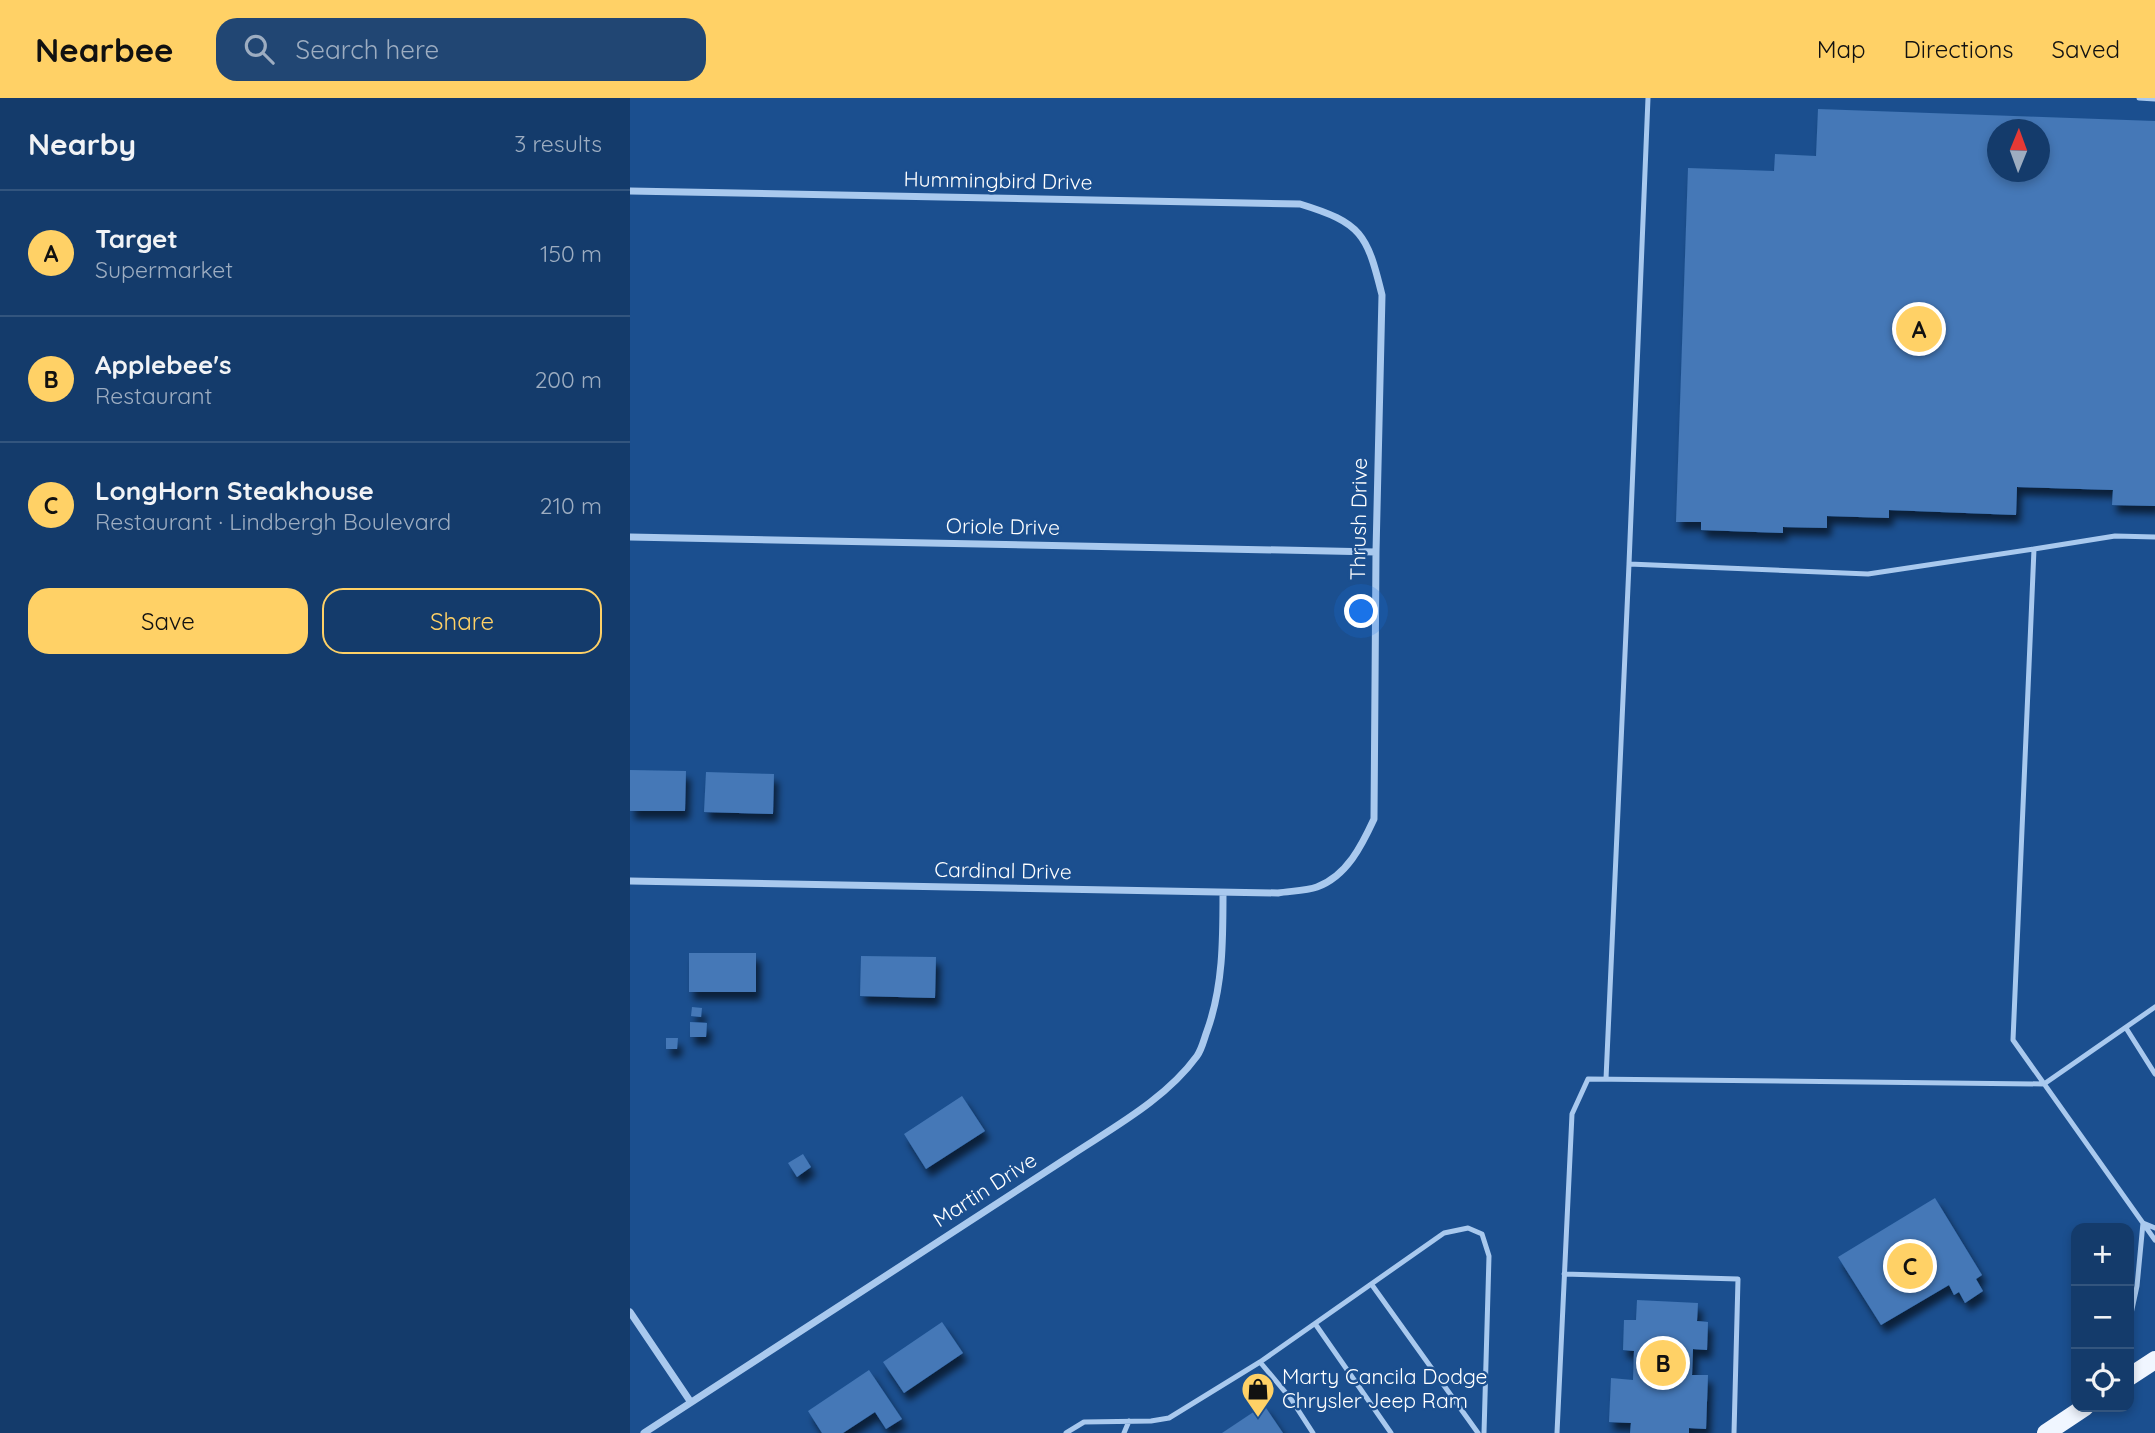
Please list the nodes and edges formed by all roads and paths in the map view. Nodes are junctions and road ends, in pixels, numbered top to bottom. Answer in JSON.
{"nodes":[{"id":1,"x":1648,"y":98,"type":"edge"},
{"id":2,"x":2139,"y":98,"type":"edge"},
{"id":3,"x":2155,"y":99,"type":"edge"},
{"id":4,"x":630,"y":191,"type":"edge"},
{"id":5,"x":1359,"y":232,"type":"joint"},
{"id":6,"x":630,"y":537,"type":"edge"},
{"id":7,"x":2155,"y":537,"type":"edge"},
{"id":8,"x":2034,"y":549,"type":"junction"},
{"id":9,"x":1376,"y":552,"type":"junction"},
{"id":10,"x":1629,"y":564,"type":"junction"},
{"id":11,"x":1360,"y":850,"type":"joint"},
{"id":12,"x":630,"y":881,"type":"edge"},
{"id":13,"x":1223,"y":894,"type":"junction"},
{"id":14,"x":2155,"y":1007,"type":"edge"},
{"id":15,"x":2126,"y":1028,"type":"junction"},
{"id":16,"x":2155,"y":1073,"type":"edge"},
{"id":17,"x":1606,"y":1079,"type":"junction"},
{"id":18,"x":2044,"y":1084,"type":"junction"},
{"id":19,"x":2143,"y":1223,"type":"junction"},
{"id":20,"x":2155,"y":1228,"type":"edge"},
{"id":21,"x":2155,"y":1240,"type":"edge"},
{"id":22,"x":1564,"y":1274,"type":"junction"},
{"id":23,"x":1372,"y":1284,"type":"junction"},
{"id":24,"x":2134,"y":1300,"type":"edge"},
{"id":25,"x":630,"y":1312,"type":"edge"},
{"id":26,"x":1316,"y":1325,"type":"junction"},
{"id":27,"x":2155,"y":1360,"type":"edge"},
{"id":28,"x":1261,"y":1362,"type":"junction"},
{"id":29,"x":2134,"y":1374,"type":"edge"},
{"id":30,"x":690,"y":1401,"type":"junction"},
{"id":31,"x":2078,"y":1412,"type":"edge"},
{"id":32,"x":1129,"y":1421,"type":"junction"},
{"id":33,"x":644,"y":1433,"type":"edge"},
{"id":34,"x":1066,"y":1433,"type":"edge"},
{"id":35,"x":1124,"y":1433,"type":"edge"},
{"id":36,"x":1313,"y":1433,"type":"edge"},
{"id":37,"x":1391,"y":1433,"type":"edge"},
{"id":38,"x":1478,"y":1433,"type":"edge"},
{"id":39,"x":1484,"y":1433,"type":"edge"},
{"id":40,"x":1557,"y":1433,"type":"edge"},
{"id":41,"x":1734,"y":1433,"type":"edge"},
{"id":42,"x":2046,"y":1433,"type":"edge"}],
"edges":[{"from":1,"to":10,"type":"lane"},
{"from":2,"to":3,"type":"lane"},
{"from":4,"to":5,"type":"street","name":"Hummingbird Drive"},
{"from":5,"to":9,"type":"street","name":"Thrush Drive"},
{"from":6,"to":9,"type":"street","name":"Oriole Drive"},
{"from":7,"to":8,"type":"lane"},
{"from":8,"to":10,"type":"lane"},
{"from":8,"to":18,"type":"lane"},
{"from":9,"to":11,"type":"street","name":"Thrush Drive"},
{"from":10,"to":17,"type":"lane"},
{"from":11,"to":13,"type":"street","name":"Cardinal Drive"},
{"from":12,"to":13,"type":"street","name":"Cardinal Drive"},
{"from":13,"to":30,"type":"street","name":"Martin Drive"},
{"from":14,"to":15,"type":"lane"},
{"from":15,"to":16,"type":"lane"},
{"from":15,"to":18,"type":"lane"},
{"from":17,"to":18,"type":"lane"},
{"from":17,"to":22,"type":"lane"},
{"from":18,"to":19,"type":"lane"},
{"from":19,"to":20,"type":"lane"},
{"from":19,"to":21,"type":"lane"},
{"from":19,"to":24,"type":"lane"},
{"from":22,"to":40,"type":"lane"},
{"from":22,"to":41,"type":"lane"},
{"from":23,"to":26,"type":"lane"},
{"from":23,"to":38,"type":"lane"},
{"from":23,"to":39,"type":"lane"},
{"from":25,"to":30,"type":"street"},
{"from":26,"to":28,"type":"lane"},
{"from":26,"to":37,"type":"lane"},
{"from":27,"to":29,"type":"main road"},
{"from":28,"to":32,"type":"lane"},
{"from":28,"to":36,"type":"lane"},
{"from":30,"to":33,"type":"street","name":"Martin Drive"},
{"from":31,"to":42,"type":"main road"},
{"from":32,"to":34,"type":"lane"},
{"from":32,"to":35,"type":"lane"}]}
